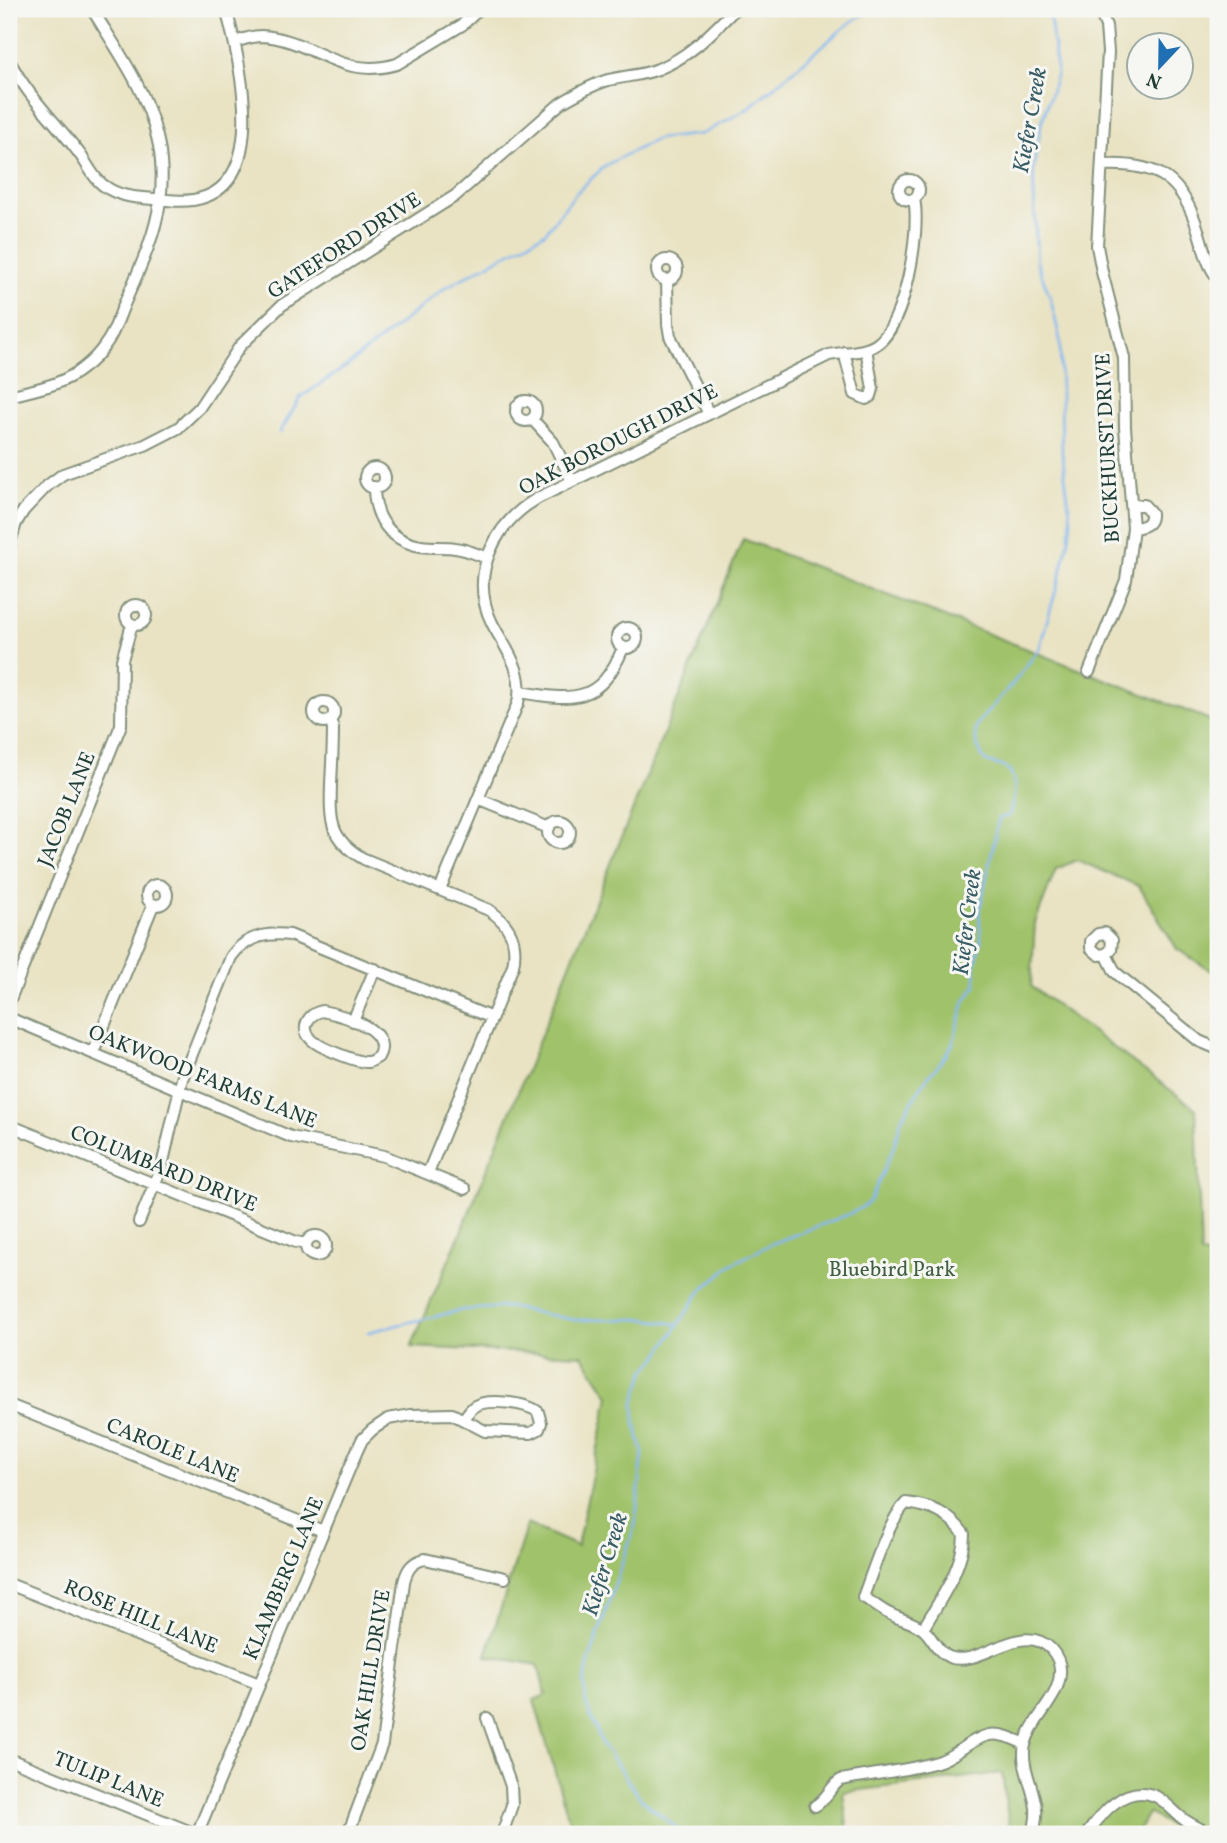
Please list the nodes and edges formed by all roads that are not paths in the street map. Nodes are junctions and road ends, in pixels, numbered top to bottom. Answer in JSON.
{"nodes":[{"id":1,"x":92,"y":9,"type":"edge"},
{"id":2,"x":226,"y":9,"type":"edge"},
{"id":3,"x":479,"y":9,"type":"edge"},
{"id":4,"x":735,"y":9,"type":"edge"},
{"id":5,"x":1099,"y":9,"type":"edge"},
{"id":6,"x":235,"y":42,"type":"junction"},
{"id":7,"x":9,"y":60,"type":"edge"},
{"id":8,"x":1102,"y":164,"type":"junction"},
{"id":9,"x":161,"y":199,"type":"junction"},
{"id":10,"x":914,"y":199,"type":"dead end"},
{"id":11,"x":1218,"y":278,"type":"edge"},
{"id":12,"x":9,"y":279,"type":"edge"},
{"id":13,"x":667,"y":280,"type":"dead end"},
{"id":14,"x":9,"y":292,"type":"edge"},
{"id":15,"x":866,"y":349,"type":"junction"},
{"id":16,"x":844,"y":352,"type":"junction"},
{"id":17,"x":9,"y":396,"type":"edge"},
{"id":18,"x":709,"y":414,"type":"junction"},
{"id":19,"x":532,"y":419,"type":"dead end"},
{"id":20,"x":572,"y":481,"type":"junction"},
{"id":21,"x":374,"y":487,"type":"dead end"},
{"id":22,"x":1131,"y":505,"type":"junction"},
{"id":23,"x":1133,"y":528,"type":"junction"},
{"id":24,"x":9,"y":546,"type":"edge"},
{"id":25,"x":487,"y":558,"type":"junction"},
{"id":26,"x":132,"y":624,"type":"dead end"},
{"id":27,"x":623,"y":648,"type":"dead end"},
{"id":28,"x":1089,"y":672,"type":"dead end"},
{"id":29,"x":520,"y":692,"type":"junction"},
{"id":30,"x":330,"y":720,"type":"dead end"},
{"id":31,"x":478,"y":799,"type":"junction"},
{"id":32,"x":549,"y":828,"type":"dead end"},
{"id":33,"x":440,"y":890,"type":"junction"},
{"id":34,"x":153,"y":905,"type":"dead end"},
{"id":35,"x":1098,"y":933,"type":"dead end"},
{"id":36,"x":375,"y":969,"type":"junction"},
{"id":37,"x":9,"y":1002,"type":"edge"},
{"id":38,"x":9,"y":1018,"type":"edge"},
{"id":39,"x":492,"y":1018,"type":"junction"},
{"id":40,"x":353,"y":1021,"type":"junction"},
{"id":41,"x":1218,"y":1049,"type":"edge"},
{"id":42,"x":93,"y":1053,"type":"junction"},
{"id":43,"x":178,"y":1088,"type":"junction"},
{"id":44,"x":9,"y":1125,"type":"edge"},
{"id":45,"x":428,"y":1173,"type":"junction"},
{"id":46,"x":155,"y":1185,"type":"junction"},
{"id":47,"x":466,"y":1189,"type":"dead end"},
{"id":48,"x":139,"y":1222,"type":"dead end"},
{"id":49,"x":306,"y":1244,"type":"dead end"},
{"id":50,"x":9,"y":1405,"type":"edge"},
{"id":51,"x":464,"y":1419,"type":"junction"},
{"id":52,"x":323,"y":1531,"type":"junction"},
{"id":53,"x":505,"y":1578,"type":"dead end"},
{"id":54,"x":9,"y":1584,"type":"edge"},
{"id":55,"x":923,"y":1629,"type":"junction"},
{"id":56,"x":260,"y":1684,"type":"junction"},
{"id":57,"x":487,"y":1718,"type":"dead end"},
{"id":58,"x":1025,"y":1744,"type":"junction"},
{"id":59,"x":9,"y":1759,"type":"edge"},
{"id":60,"x":815,"y":1806,"type":"dead end"},
{"id":61,"x":197,"y":1834,"type":"edge"},
{"id":62,"x":348,"y":1834,"type":"edge"},
{"id":63,"x":502,"y":1834,"type":"edge"},
{"id":64,"x":1032,"y":1834,"type":"edge"},
{"id":65,"x":1087,"y":1834,"type":"edge"},
{"id":66,"x":1211,"y":1834,"type":"edge"}],
"edges":[{"from":1,"to":9,"type":"street"},
{"from":2,"to":6,"type":"street"},
{"from":3,"to":6,"type":"street"},
{"from":4,"to":24,"type":"street","name":"GATEFORD DRIVE"},
{"from":5,"to":8,"type":"street","name":"BUCKHURST DRIVE"},
{"from":6,"to":9,"type":"street"},
{"from":7,"to":9,"type":"street"},
{"from":8,"to":11,"type":"street"},
{"from":8,"to":22,"type":"street","name":"BUCKHURST DRIVE"},
{"from":9,"to":17,"type":"street"},
{"from":10,"to":15,"type":"street"},
{"from":12,"to":14,"type":"street"},
{"from":13,"to":18,"type":"street"},
{"from":15,"to":16,"type":"street","name":"OAK BOROUGH DRIVE"},
{"from":15,"to":16,"type":"street"},
{"from":16,"to":18,"type":"street","name":"OAK BOROUGH DRIVE"},
{"from":18,"to":20,"type":"street","name":"OAK BOROUGH DRIVE"},
{"from":19,"to":20,"type":"street"},
{"from":20,"to":25,"type":"street","name":"OAK BOROUGH DRIVE"},
{"from":21,"to":25,"type":"street"},
{"from":22,"to":23,"type":"street","name":"BUCKHURST DRIVE"},
{"from":22,"to":23,"type":"street"},
{"from":23,"to":28,"type":"street","name":"BUCKHURST DRIVE"},
{"from":25,"to":29,"type":"street","name":"OAK BOROUGH DRIVE"},
{"from":26,"to":37,"type":"street","name":"JACOB LANE"},
{"from":27,"to":29,"type":"street"},
{"from":29,"to":31,"type":"street"},
{"from":30,"to":33,"type":"street"},
{"from":31,"to":32,"type":"street"},
{"from":31,"to":33,"type":"street"},
{"from":33,"to":39,"type":"street"},
{"from":34,"to":42,"type":"street"},
{"from":35,"to":41,"type":"street"},
{"from":36,"to":39,"type":"street"},
{"from":36,"to":40,"type":"street"},
{"from":36,"to":43,"type":"street"},
{"from":38,"to":42,"type":"street","name":"OAKWOOD FARMS LANE"},
{"from":39,"to":45,"type":"street"},
{"from":40,"to":40,"type":"street"},
{"from":42,"to":43,"type":"street","name":"OAKWOOD FARMS LANE"},
{"from":43,"to":45,"type":"street","name":"OAKWOOD FARMS LANE"},
{"from":43,"to":46,"type":"street"},
{"from":44,"to":46,"type":"street","name":"COLUMBARD DRIVE"},
{"from":45,"to":47,"type":"street","name":"OAKWOOD FARMS LANE"},
{"from":46,"to":48,"type":"street"},
{"from":46,"to":49,"type":"street","name":"COLUMBARD DRIVE"},
{"from":50,"to":52,"type":"street","name":"CAROLE LANE"},
{"from":51,"to":51,"type":"street","name":"KLAMBERG LANE"},
{"from":51,"to":52,"type":"street","name":"KLAMBERG LANE"},
{"from":52,"to":56,"type":"street","name":"KLAMBERG LANE"},
{"from":53,"to":62,"type":"street","name":"OAK HILL DRIVE"},
{"from":54,"to":56,"type":"street","name":"ROSE HILL LANE"},
{"from":55,"to":55,"type":"street"},
{"from":55,"to":58,"type":"street"},
{"from":56,"to":61,"type":"street","name":"KLAMBERG LANE"},
{"from":57,"to":63,"type":"street"},
{"from":58,"to":60,"type":"street"},
{"from":58,"to":64,"type":"street"},
{"from":59,"to":61,"type":"street","name":"TULIP LANE"},
{"from":65,"to":66,"type":"street"}]}
